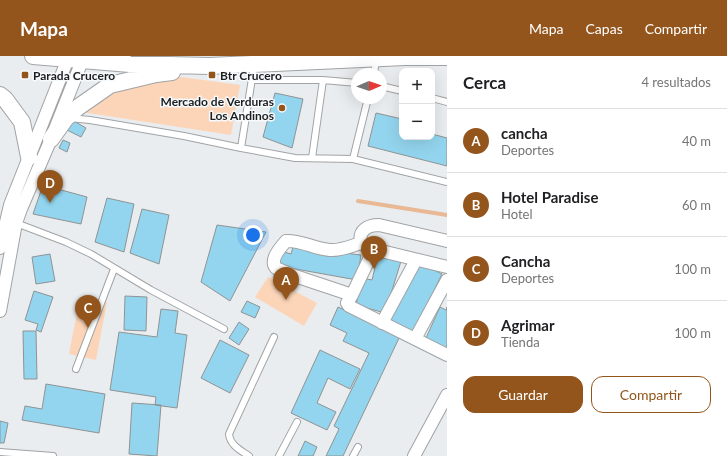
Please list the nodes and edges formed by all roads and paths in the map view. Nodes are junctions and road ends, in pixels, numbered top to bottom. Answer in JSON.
{"nodes":[{"id":1,"x":33,"y":56,"type":"edge"},
{"id":2,"x":190,"y":56,"type":"edge"},
{"id":3,"x":405,"y":57,"type":"junction"},
{"id":4,"x":447,"y":57,"type":"edge"},
{"id":5,"x":76,"y":58,"type":"edge"},
{"id":6,"x":254,"y":64,"type":"junction"},
{"id":7,"x":209,"y":66,"type":"junction"},
{"id":8,"x":375,"y":66,"type":"edge"},
{"id":9,"x":251,"y":80,"type":"junction"},
{"id":10,"x":323,"y":80,"type":"junction"},
{"id":11,"x":351,"y":82,"type":"edge"},
{"id":12,"x":387,"y":87,"type":"edge"},
{"id":13,"x":399,"y":90,"type":"edge"},
{"id":14,"x":0,"y":95,"type":"edge"},
{"id":15,"x":435,"y":99,"type":"edge"},
{"id":16,"x":447,"y":102,"type":"edge"},
{"id":17,"x":366,"y":104,"type":"edge"},
{"id":18,"x":66,"y":118,"type":"junction"},
{"id":19,"x":51,"y":139,"type":"junction"},
{"id":20,"x":241,"y":148,"type":"junction"},
{"id":21,"x":29,"y":157,"type":"junction"},
{"id":22,"x":312,"y":158,"type":"junction"},
{"id":23,"x":352,"y":159,"type":"junction"},
{"id":24,"x":447,"y":182,"type":"edge"},
{"id":25,"x":16,"y":223,"type":"junction"},
{"id":26,"x":447,"y":241,"type":"edge"},
{"id":27,"x":361,"y":243,"type":"junction"},
{"id":28,"x":0,"y":248,"type":"edge"},
{"id":29,"x":374,"y":249,"type":"junction"},
{"id":30,"x":416,"y":260,"type":"junction"},
{"id":31,"x":447,"y":267,"type":"edge"},
{"id":32,"x":114,"y":269,"type":"junction"},
{"id":33,"x":447,"y":280,"type":"edge"},
{"id":34,"x":352,"y":295,"type":"junction"},
{"id":35,"x":0,"y":312,"type":"edge"},
{"id":36,"x":382,"y":322,"type":"junction"},
{"id":37,"x":224,"y":329,"type":"dead end"},
{"id":38,"x":274,"y":337,"type":"dead end"},
{"id":39,"x":415,"y":339,"type":"junction"},
{"id":40,"x":447,"y":355,"type":"edge"},
{"id":41,"x":76,"y":369,"type":"dead end"},
{"id":42,"x":447,"y":395,"type":"edge"},
{"id":43,"x":297,"y":422,"type":"dead end"},
{"id":44,"x":358,"y":447,"type":"dead end"},
{"id":45,"x":0,"y":452,"type":"edge"},
{"id":46,"x":24,"y":455,"type":"edge"},
{"id":47,"x":53,"y":456,"type":"edge"},
{"id":48,"x":249,"y":456,"type":"edge"},
{"id":49,"x":280,"y":456,"type":"edge"},
{"id":50,"x":354,"y":456,"type":"edge"},
{"id":51,"x":414,"y":456,"type":"edge"}],
"edges":[{"from":1,"to":5,"type":"main road"},
{"from":2,"to":3,"type":"main road"},
{"from":3,"to":4,"type":"main road"},
{"from":3,"to":8,"type":"main road"},
{"from":5,"to":7,"type":"main road"},
{"from":5,"to":19,"type":"street"},
{"from":5,"to":21,"type":"street"},
{"from":6,"to":7,"type":"main road"},
{"from":6,"to":8,"type":"main road"},
{"from":6,"to":9,"type":"lane"},
{"from":7,"to":18,"type":"main road"},
{"from":9,"to":10,"type":"lane"},
{"from":9,"to":20,"type":"lane"},
{"from":10,"to":11,"type":"lane"},
{"from":10,"to":22,"type":"lane"},
{"from":12,"to":13,"type":"lane"},
{"from":14,"to":21,"type":"main road"},
{"from":15,"to":16,"type":"lane"},
{"from":17,"to":23,"type":"lane"},
{"from":18,"to":19,"type":"main road"},
{"from":18,"to":20,"type":"lane"},
{"from":19,"to":25,"type":"street"},
{"from":20,"to":22,"type":"lane"},
{"from":21,"to":28,"type":"street"},
{"from":22,"to":23,"type":"lane"},
{"from":23,"to":24,"type":"lane"},
{"from":25,"to":32,"type":"lane"},
{"from":25,"to":35,"type":"street"},
{"from":26,"to":27,"type":"street"},
{"from":27,"to":29,"type":"street"},
{"from":27,"to":34,"type":"street"},
{"from":29,"to":30,"type":"street"},
{"from":29,"to":34,"type":"street"},
{"from":30,"to":31,"type":"street"},
{"from":30,"to":36,"type":"street"},
{"from":32,"to":37,"type":"lane"},
{"from":32,"to":41,"type":"lane"},
{"from":33,"to":39,"type":"street"},
{"from":34,"to":36,"type":"street"},
{"from":36,"to":39,"type":"street"},
{"from":38,"to":48,"type":"lane"},
{"from":39,"to":40,"type":"street"},
{"from":42,"to":51,"type":"street"},
{"from":43,"to":49,"type":"lane"},
{"from":44,"to":50,"type":"lane"},
{"from":45,"to":46,"type":"lane"},
{"from":46,"to":47,"type":"lane"}]}
